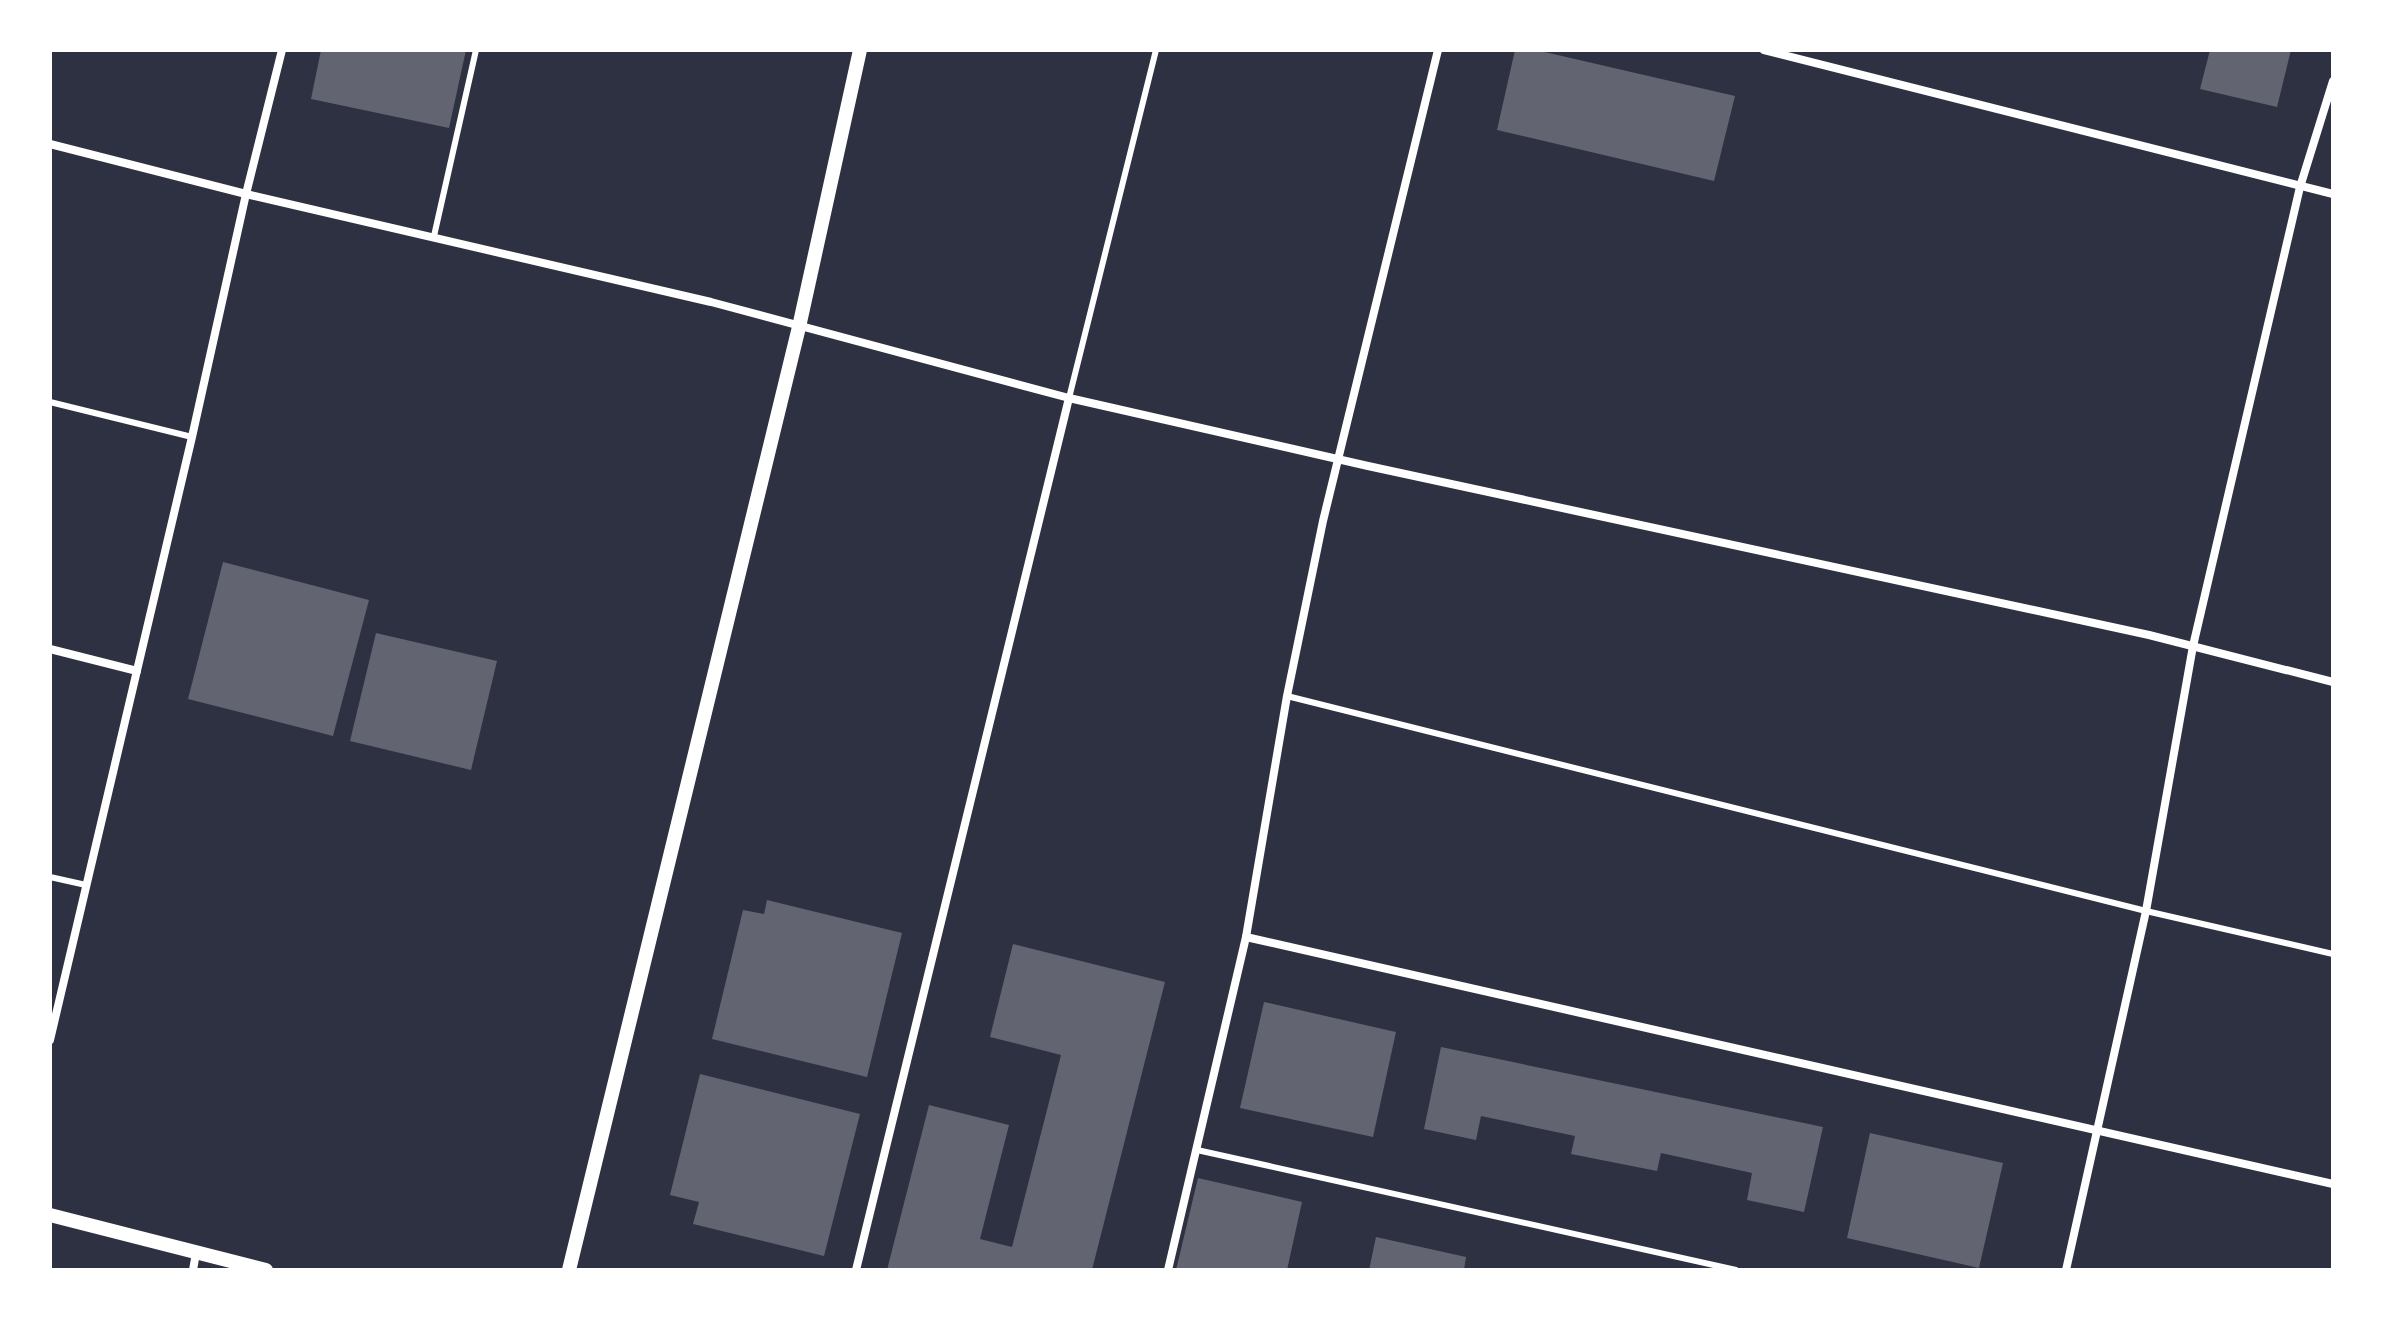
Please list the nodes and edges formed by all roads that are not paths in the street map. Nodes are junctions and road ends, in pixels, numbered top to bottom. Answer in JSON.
{"nodes":[{"id":1,"x":282,"y":50,"type":"edge"},
{"id":2,"x":476,"y":50,"type":"edge"},
{"id":3,"x":860,"y":50,"type":"edge"},
{"id":4,"x":1156,"y":50,"type":"edge"},
{"id":5,"x":1438,"y":50,"type":"edge"},
{"id":6,"x":1764,"y":50,"type":"edge"},
{"id":7,"x":2333,"y":81,"type":"edge"},
{"id":8,"x":50,"y":144,"type":"edge"},
{"id":9,"x":2300,"y":187,"type":"junction"},
{"id":10,"x":246,"y":194,"type":"junction"},
{"id":11,"x":2333,"y":194,"type":"edge"},
{"id":12,"x":434,"y":236,"type":"junction"},
{"id":13,"x":799,"y":327,"type":"junction"},
{"id":14,"x":1069,"y":398,"type":"junction"},
{"id":15,"x":50,"y":402,"type":"edge"},
{"id":16,"x":192,"y":437,"type":"junction"},
{"id":17,"x":1339,"y":459,"type":"junction"},
{"id":18,"x":2193,"y":646,"type":"junction"},
{"id":19,"x":50,"y":649,"type":"edge"},
{"id":20,"x":137,"y":671,"type":"junction"},
{"id":21,"x":2333,"y":682,"type":"edge"},
{"id":22,"x":1287,"y":696,"type":"junction"},
{"id":23,"x":50,"y":877,"type":"edge"},
{"id":24,"x":86,"y":885,"type":"junction"},
{"id":25,"x":2146,"y":911,"type":"junction"},
{"id":26,"x":1246,"y":937,"type":"junction"},
{"id":27,"x":2333,"y":954,"type":"edge"},
{"id":28,"x":50,"y":1040,"type":"edge"},
{"id":29,"x":2098,"y":1130,"type":"junction"},
{"id":30,"x":1197,"y":1150,"type":"junction"},
{"id":31,"x":2333,"y":1184,"type":"edge"},
{"id":32,"x":50,"y":1215,"type":"edge"},
{"id":33,"x":196,"y":1253,"type":"junction"},
{"id":34,"x":193,"y":1270,"type":"edge"},
{"id":35,"x":266,"y":1270,"type":"edge"},
{"id":36,"x":569,"y":1270,"type":"edge"},
{"id":37,"x":856,"y":1270,"type":"edge"},
{"id":38,"x":1168,"y":1270,"type":"edge"},
{"id":39,"x":1736,"y":1270,"type":"edge"},
{"id":40,"x":2066,"y":1270,"type":"edge"}],
"edges":[{"from":1,"to":10,"type":"street"},
{"from":2,"to":12,"type":"lane"},
{"from":3,"to":13,"type":"street"},
{"from":4,"to":14,"type":"lane"},
{"from":5,"to":17,"type":"street"},
{"from":6,"to":9,"type":"street"},
{"from":7,"to":9,"type":"street"},
{"from":8,"to":10,"type":"street"},
{"from":9,"to":11,"type":"street"},
{"from":9,"to":18,"type":"street"},
{"from":10,"to":12,"type":"street"},
{"from":10,"to":16,"type":"street"},
{"from":12,"to":13,"type":"street"},
{"from":13,"to":14,"type":"street"},
{"from":13,"to":36,"type":"street"},
{"from":14,"to":17,"type":"street"},
{"from":14,"to":37,"type":"street"},
{"from":15,"to":16,"type":"lane"},
{"from":16,"to":20,"type":"street"},
{"from":17,"to":18,"type":"street"},
{"from":17,"to":22,"type":"street"},
{"from":18,"to":21,"type":"street"},
{"from":18,"to":25,"type":"street"},
{"from":19,"to":20,"type":"street"},
{"from":20,"to":24,"type":"street"},
{"from":22,"to":25,"type":"lane"},
{"from":22,"to":26,"type":"street"},
{"from":23,"to":24,"type":"lane"},
{"from":24,"to":28,"type":"street"},
{"from":25,"to":27,"type":"lane"},
{"from":25,"to":29,"type":"street"},
{"from":26,"to":29,"type":"street"},
{"from":26,"to":30,"type":"street"},
{"from":29,"to":31,"type":"street"},
{"from":29,"to":40,"type":"street"},
{"from":30,"to":38,"type":"street"},
{"from":30,"to":39,"type":"lane"},
{"from":32,"to":33,"type":"street"},
{"from":33,"to":34,"type":"street"},
{"from":33,"to":35,"type":"street"}]}
